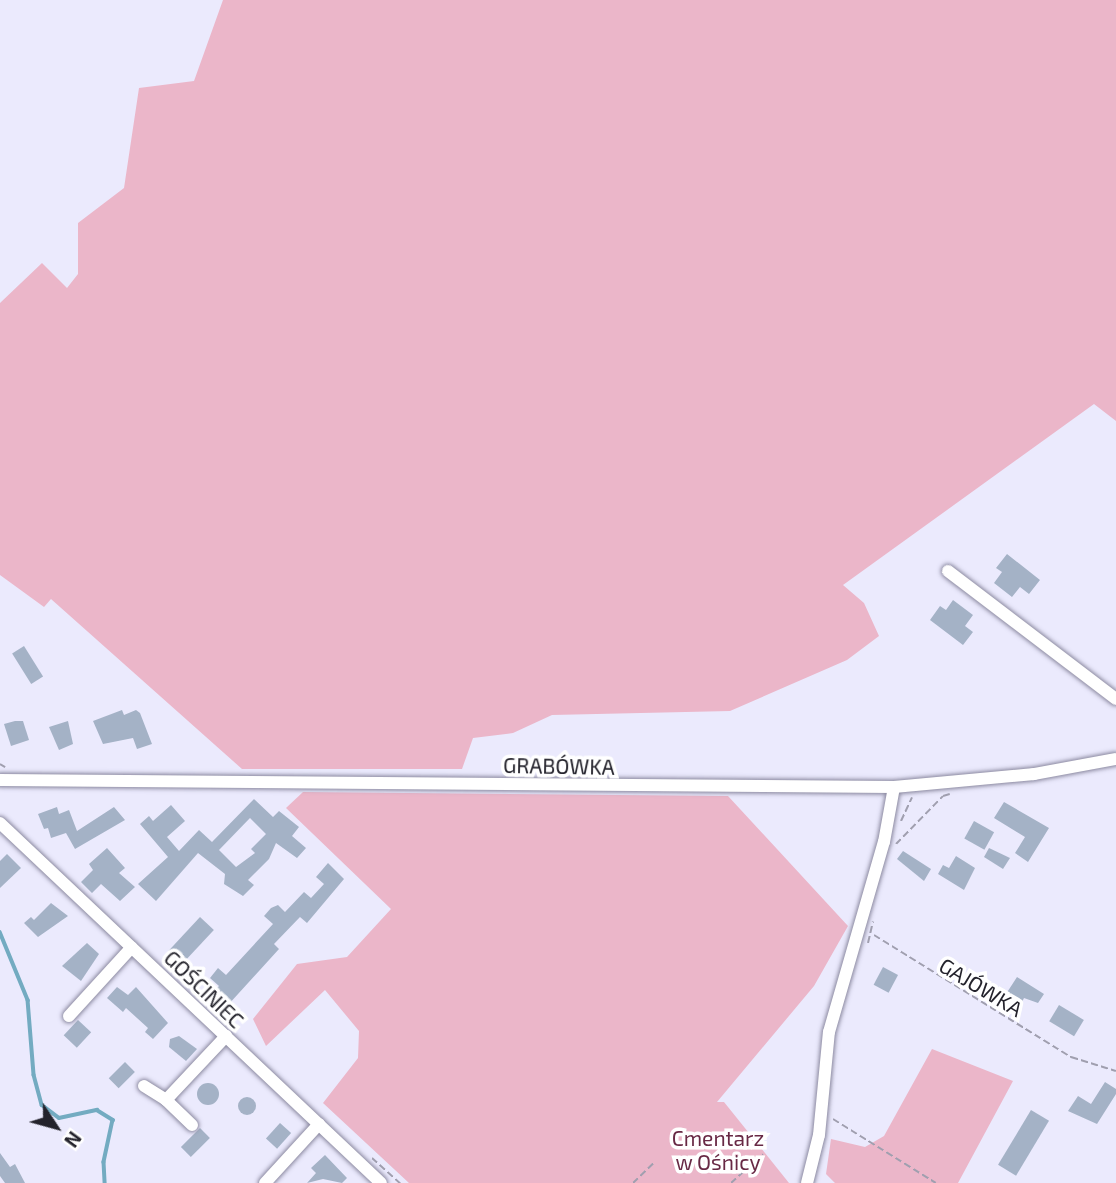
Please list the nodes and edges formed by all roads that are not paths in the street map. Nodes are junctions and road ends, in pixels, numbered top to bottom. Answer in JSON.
{"nodes":[{"id":1,"x":948,"y":571,"type":"dead end"},
{"id":2,"x":1116,"y":699,"type":"edge"},
{"id":3,"x":1116,"y":759,"type":"edge"},
{"id":4,"x":0,"y":780,"type":"edge"},
{"id":5,"x":894,"y":787,"type":"junction"},
{"id":6,"x":0,"y":823,"type":"edge"},
{"id":7,"x":132,"y":947,"type":"junction"},
{"id":8,"x":69,"y":1016,"type":"dead end"},
{"id":9,"x":226,"y":1036,"type":"junction"},
{"id":10,"x":144,"y":1086,"type":"dead end"},
{"id":11,"x":166,"y":1100,"type":"junction"},
{"id":12,"x":319,"y":1124,"type":"junction"},
{"id":13,"x":192,"y":1125,"type":"dead end"},
{"id":14,"x":265,"y":1183,"type":"edge"},
{"id":15,"x":381,"y":1183,"type":"edge"},
{"id":16,"x":807,"y":1183,"type":"edge"}],
"edges":[{"from":1,"to":2,"type":"street"},
{"from":3,"to":5,"type":"street","name":"GRABÓWKA"},
{"from":4,"to":5,"type":"street","name":"GRABÓWKA"},
{"from":5,"to":16,"type":"street"},
{"from":6,"to":7,"type":"street","name":"GOŚCINIEC"},
{"from":7,"to":8,"type":"street"},
{"from":7,"to":9,"type":"street","name":"GOŚCINIEC"},
{"from":9,"to":11,"type":"street"},
{"from":9,"to":12,"type":"street","name":"GOŚCINIEC"},
{"from":10,"to":11,"type":"street"},
{"from":11,"to":13,"type":"street"},
{"from":12,"to":14,"type":"street"},
{"from":12,"to":15,"type":"street","name":"GOŚCINIEC"}]}
